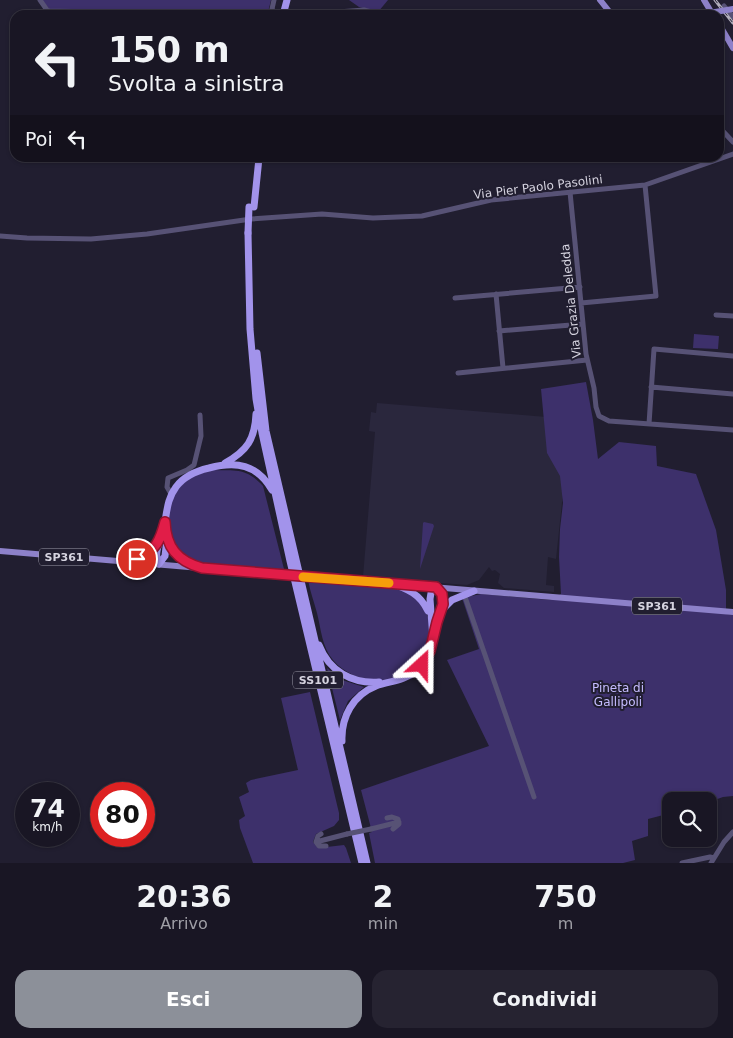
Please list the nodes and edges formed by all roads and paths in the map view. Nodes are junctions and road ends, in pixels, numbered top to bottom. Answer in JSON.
{"nodes":[{"id":1,"x":600,"y":0,"type":"edge"},
{"id":2,"x":724,"y":6,"type":"dead end"},
{"id":3,"x":608,"y":10,"type":"edge"},
{"id":4,"x":733,"y":17,"type":"edge"},
{"id":5,"x":724,"y":36,"type":"edge"},
{"id":6,"x":733,"y":48,"type":"edge"},
{"id":7,"x":724,"y":132,"type":"edge"},
{"id":8,"x":733,"y":142,"type":"edge"},
{"id":9,"x":254,"y":162,"type":"edge"},
{"id":10,"x":258,"y":162,"type":"edge"},
{"id":11,"x":710,"y":162,"type":"edge"},
{"id":12,"x":644,"y":185,"type":"junction"},
{"id":13,"x":570,"y":192,"type":"junction"},
{"id":14,"x":251,"y":207,"type":"junction"},
{"id":15,"x":250,"y":233,"type":"junction"},
{"id":16,"x":0,"y":236,"type":"edge"},
{"id":17,"x":580,"y":288,"type":"junction"},
{"id":18,"x":496,"y":294,"type":"junction"},
{"id":19,"x":455,"y":298,"type":"dead end"},
{"id":20,"x":581,"y":303,"type":"junction"},
{"id":21,"x":716,"y":316,"type":"dead end"},
{"id":22,"x":733,"y":316,"type":"edge"},
{"id":23,"x":583,"y":324,"type":"junction"},
{"id":24,"x":499,"y":332,"type":"junction"},
{"id":25,"x":733,"y":356,"type":"edge"},
{"id":26,"x":587,"y":360,"type":"junction"},
{"id":27,"x":503,"y":368,"type":"junction"},
{"id":28,"x":458,"y":373,"type":"dead end"},
{"id":29,"x":651,"y":388,"type":"junction"},
{"id":30,"x":733,"y":394,"type":"edge"},
{"id":31,"x":256,"y":399,"type":"junction"},
{"id":32,"x":200,"y":415,"type":"dead end"},
{"id":33,"x":648,"y":424,"type":"junction"},
{"id":34,"x":733,"y":430,"type":"edge"},
{"id":35,"x":221,"y":464,"type":"junction"},
{"id":36,"x":172,"y":494,"type":"junction"},
{"id":37,"x":276,"y":497,"type":"junction"},
{"id":38,"x":163,"y":541,"type":"junction"},
{"id":39,"x":0,"y":551,"type":"edge"},
{"id":40,"x":128,"y":562,"type":"junction"},
{"id":41,"x":159,"y":564,"type":"junction"},
{"id":42,"x":202,"y":568,"type":"junction"},
{"id":43,"x":390,"y":584,"type":"junction"},
{"id":44,"x":436,"y":587,"type":"junction"},
{"id":45,"x":474,"y":590,"type":"junction"},
{"id":46,"x":304,"y":593,"type":"junction"},
{"id":47,"x":464,"y":594,"type":"junction"},
{"id":48,"x":733,"y":612,"type":"edge"},
{"id":49,"x":440,"y":614,"type":"junction"},
{"id":50,"x":432,"y":622,"type":"junction"},
{"id":51,"x":432,"y":639,"type":"junction"},
{"id":52,"x":404,"y":678,"type":"junction"},
{"id":53,"x":534,"y":797,"type":"dead end"},
{"id":54,"x":354,"y":803,"type":"junction"},
{"id":55,"x":387,"y":818,"type":"dead end"},
{"id":56,"x":399,"y":822,"type":"junction"},
{"id":57,"x":393,"y":829,"type":"dead end"},
{"id":58,"x":733,"y":832,"type":"edge"},
{"id":59,"x":321,"y":834,"type":"dead end"},
{"id":60,"x":316,"y":842,"type":"junction"},
{"id":61,"x":326,"y":846,"type":"dead end"},
{"id":62,"x":713,"y":860,"type":"edge"},
{"id":63,"x":362,"y":863,"type":"edge"},
{"id":64,"x":367,"y":863,"type":"edge"},
{"id":65,"x":682,"y":863,"type":"edge"}],
"edges":[{"from":1,"to":3,"type":"main road"},
{"from":2,"to":4,"type":"street"},
{"from":5,"to":6,"type":"main road"},
{"from":7,"to":8,"type":"street"},
{"from":9,"to":14,"type":"highway","number":"SS101"},
{"from":10,"to":14,"type":"highway","number":"SS101"},
{"from":11,"to":12,"type":"street","name":"Via Pier Paolo Pasolini"},
{"from":12,"to":13,"type":"street","name":"Via Pier Paolo Pasolini"},
{"from":12,"to":20,"type":"street"},
{"from":13,"to":16,"type":"street","name":"Via Pier Paolo Pasolini"},
{"from":13,"to":17,"type":"street","name":"Via Grazia Deledda"},
{"from":14,"to":15,"type":"highway","number":"SS101"},
{"from":15,"to":31,"type":"highway","number":"SS101"},
{"from":15,"to":46,"type":"highway","number":"SS101"},
{"from":17,"to":18,"type":"street"},
{"from":17,"to":20,"type":"street","name":"Via Grazia Deledda"},
{"from":18,"to":19,"type":"street"},
{"from":18,"to":24,"type":"street"},
{"from":20,"to":23,"type":"street","name":"Via Grazia Deledda"},
{"from":21,"to":22,"type":"street"},
{"from":23,"to":24,"type":"street"},
{"from":23,"to":26,"type":"street","name":"Via Grazia Deledda"},
{"from":24,"to":27,"type":"street"},
{"from":25,"to":29,"type":"street"},
{"from":26,"to":27,"type":"street"},
{"from":26,"to":33,"type":"street","name":"Via Grazia Deledda"},
{"from":27,"to":28,"type":"street"},
{"from":29,"to":30,"type":"street"},
{"from":29,"to":33,"type":"street"},
{"from":31,"to":35,"type":"highway"},
{"from":31,"to":37,"type":"highway","number":"SS101"},
{"from":32,"to":36,"type":"street"},
{"from":33,"to":34,"type":"street","name":"Via Grazia Deledda"},
{"from":35,"to":36,"type":"highway"},
{"from":35,"to":37,"type":"highway"},
{"from":36,"to":38,"type":"highway"},
{"from":37,"to":63,"type":"highway","number":"SS101"},
{"from":38,"to":40,"type":"highway"},
{"from":38,"to":41,"type":"highway"},
{"from":38,"to":42,"type":"highway"},
{"from":39,"to":40,"type":"main road","number":"SP361"},
{"from":40,"to":41,"type":"main road","number":"SP361"},
{"from":41,"to":42,"type":"main road","number":"SP361"},
{"from":42,"to":43,"type":"main road","number":"SP361","bridge":true},
{"from":43,"to":44,"type":"main road","number":"SP361"},
{"from":43,"to":50,"type":"highway"},
{"from":44,"to":45,"type":"main road","number":"SP361"},
{"from":44,"to":49,"type":"highway"},
{"from":44,"to":50,"type":"highway"},
{"from":45,"to":47,"type":"highway"},
{"from":45,"to":48,"type":"main road","number":"SP361"},
{"from":46,"to":52,"type":"highway"},
{"from":46,"to":54,"type":"highway","number":"SS101"},
{"from":47,"to":49,"type":"highway"},
{"from":47,"to":53,"type":"street"},
{"from":49,"to":51,"type":"highway"},
{"from":50,"to":51,"type":"highway"},
{"from":51,"to":52,"type":"highway"},
{"from":52,"to":54,"type":"highway"},
{"from":54,"to":64,"type":"highway","number":"SS101"},
{"from":55,"to":56,"type":"street"},
{"from":56,"to":57,"type":"street"},
{"from":56,"to":60,"type":"street","bridge":true},
{"from":58,"to":62,"type":"street"},
{"from":59,"to":60,"type":"street"},
{"from":60,"to":61,"type":"street"},
{"from":62,"to":65,"type":"street"}]}
